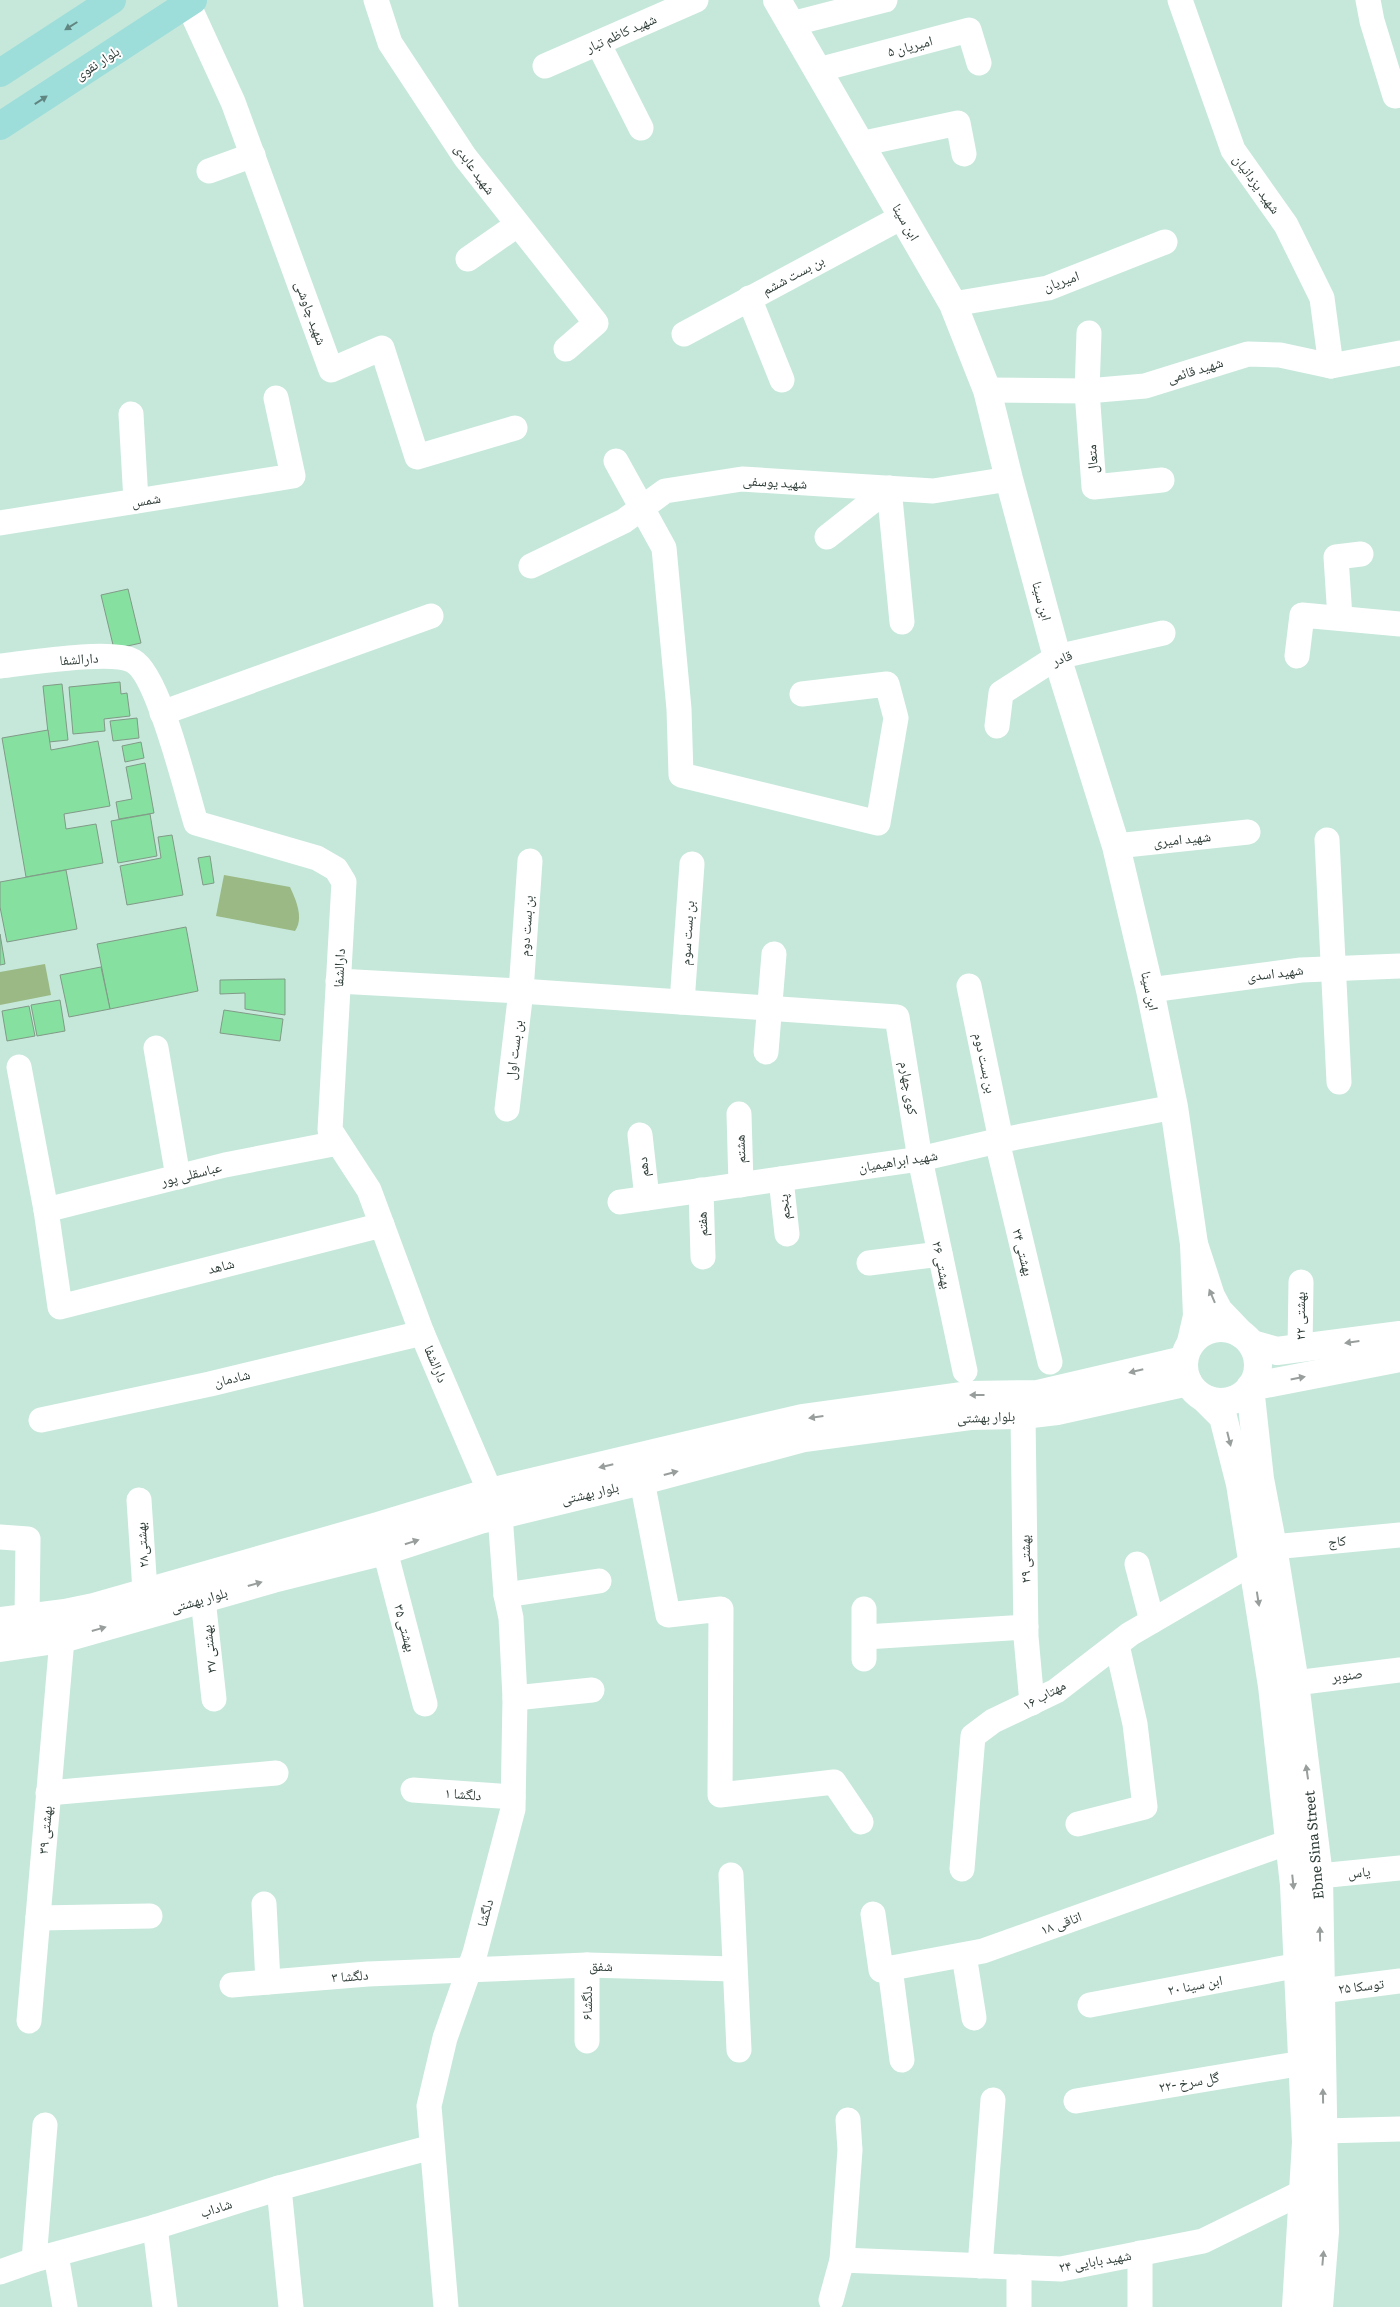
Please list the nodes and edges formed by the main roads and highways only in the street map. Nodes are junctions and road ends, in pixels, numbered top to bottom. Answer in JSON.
{"nodes":[{"id":1,"x":112,"y":0,"type":"edge"},
{"id":2,"x":777,"y":0,"type":"edge"},
{"id":3,"x":190,"y":2,"type":"edge"},
{"id":4,"x":0,"y":73,"type":"edge"},
{"id":5,"x":0,"y":126,"type":"edge"},
{"id":6,"x":1194,"y":1244,"type":"junction"},
{"id":7,"x":1400,"y":1335,"type":"edge"},
{"id":8,"x":1247,"y":1339,"type":"junction"},
{"id":9,"x":1400,"y":1358,"type":"edge"},
{"id":10,"x":1192,"y":1371,"type":"junction"},
{"id":11,"x":1250,"y":1387,"type":"junction"},
{"id":12,"x":789,"y":1432,"type":"junction"},
{"id":13,"x":1250,"y":1481,"type":"junction"},
{"id":14,"x":495,"y":1503,"type":"junction"},
{"id":15,"x":1263,"y":1555,"type":"junction"},
{"id":16,"x":0,"y":1621,"type":"edge"},
{"id":17,"x":0,"y":1648,"type":"edge"},
{"id":18,"x":1296,"y":2307,"type":"edge"},
{"id":19,"x":1319,"y":2307,"type":"edge"}],
"edges":[{"from":1,"to":4,"type":"main road","one_way":true},
{"from":2,"to":6,"type":"main road","name":"ابن سینا"},
{"from":5,"to":3,"type":"main road","name":"بلوار نقوی","one_way":true},
{"from":8,"to":6,"type":"main road","one_way":true},
{"from":6,"to":10,"type":"main road"},
{"from":7,"to":8,"type":"main road","one_way":true},
{"from":8,"to":10,"type":"main road"},
{"from":8,"to":11,"type":"main road"},
{"from":11,"to":9,"type":"main road","one_way":true},
{"from":10,"to":11,"type":"main road"},
{"from":10,"to":12,"type":"main road","name":"بلوار بهشتی","one_way":true},
{"from":10,"to":12,"type":"main road","name":"بلوار بهشتی"},
{"from":10,"to":13,"type":"main road","name":"Ebne Sina Street","one_way":true},
{"from":11,"to":13,"type":"main road","name":"Ebne Sina Street"},
{"from":12,"to":14,"type":"main road","name":"بلوار بهشتی","one_way":true},
{"from":14,"to":12,"type":"main road","name":"بلوار بهشتی","one_way":true},
{"from":13,"to":15,"type":"main road","name":"Ebne Sina Street"},
{"from":14,"to":16,"type":"main road","name":"بلوار بهشتی"},
{"from":17,"to":14,"type":"main road","name":"بلوار بهشتی","one_way":true},
{"from":15,"to":18,"type":"main road","name":"Ebne Sina Street","one_way":true},
{"from":19,"to":15,"type":"main road","name":"Ebne Sina Street","one_way":true}]}
